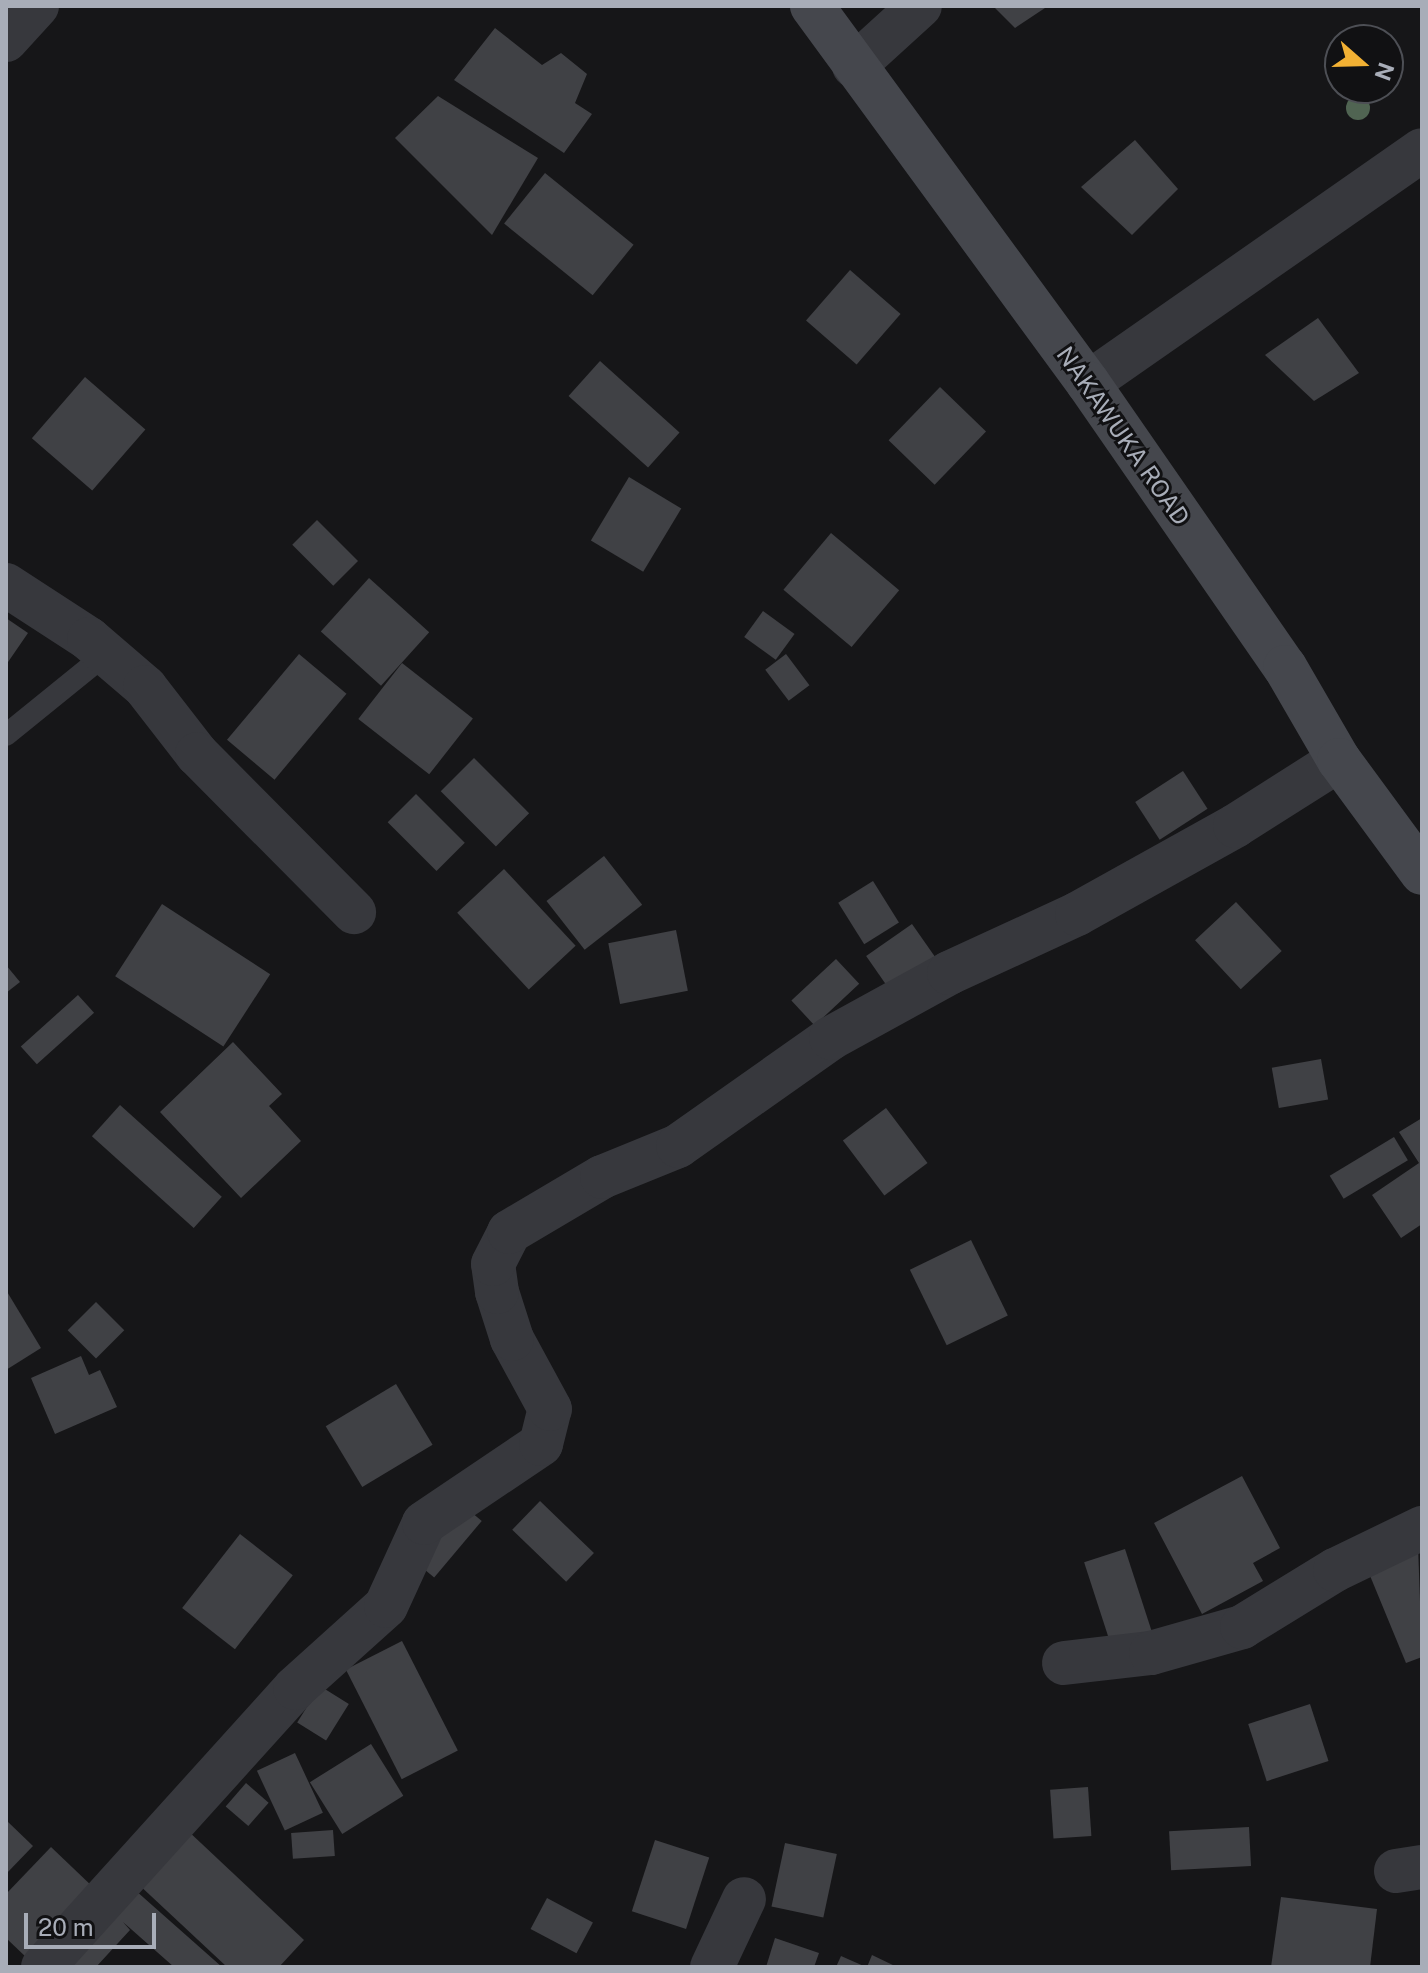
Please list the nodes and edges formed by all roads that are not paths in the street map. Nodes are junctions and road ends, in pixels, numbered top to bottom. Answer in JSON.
{"nodes":[{"id":1,"x":37,"y":6,"type":"edge"},
{"id":2,"x":812,"y":6,"type":"edge"},
{"id":3,"x":920,"y":6,"type":"edge"},
{"id":4,"x":6,"y":40,"type":"edge"},
{"id":5,"x":854,"y":66,"type":"junction"},
{"id":6,"x":1422,"y":150,"type":"edge"},
{"id":7,"x":1088,"y":383,"type":"junction"},
{"id":8,"x":6,"y":585,"type":"edge"},
{"id":9,"x":106,"y":654,"type":"junction"},
{"id":10,"x":6,"y":735,"type":"edge"},
{"id":11,"x":1339,"y":760,"type":"junction"},
{"id":12,"x":1422,"y":873,"type":"edge"},
{"id":13,"x":354,"y":912,"type":"dead end"},
{"id":14,"x":1422,"y":1528,"type":"edge"},
{"id":15,"x":1064,"y":1663,"type":"dead end"},
{"id":16,"x":744,"y":1899,"type":"dead end"},
{"id":17,"x":43,"y":1967,"type":"edge"},
{"id":18,"x":712,"y":1967,"type":"edge"}],
"edges":[{"from":1,"to":4,"type":"street"},
{"from":2,"to":5,"type":"main road","name":"NAKAWUKA ROAD"},
{"from":3,"to":5,"type":"street"},
{"from":5,"to":7,"type":"main road","name":"NAKAWUKA ROAD"},
{"from":6,"to":7,"type":"street"},
{"from":7,"to":11,"type":"main road","name":"NAKAWUKA ROAD"},
{"from":8,"to":9,"type":"street"},
{"from":9,"to":10,"type":"lane"},
{"from":9,"to":13,"type":"street"},
{"from":11,"to":12,"type":"main road","name":"NAKAWUKA ROAD"},
{"from":11,"to":17,"type":"street"},
{"from":14,"to":15,"type":"street"},
{"from":16,"to":18,"type":"street"}]}
